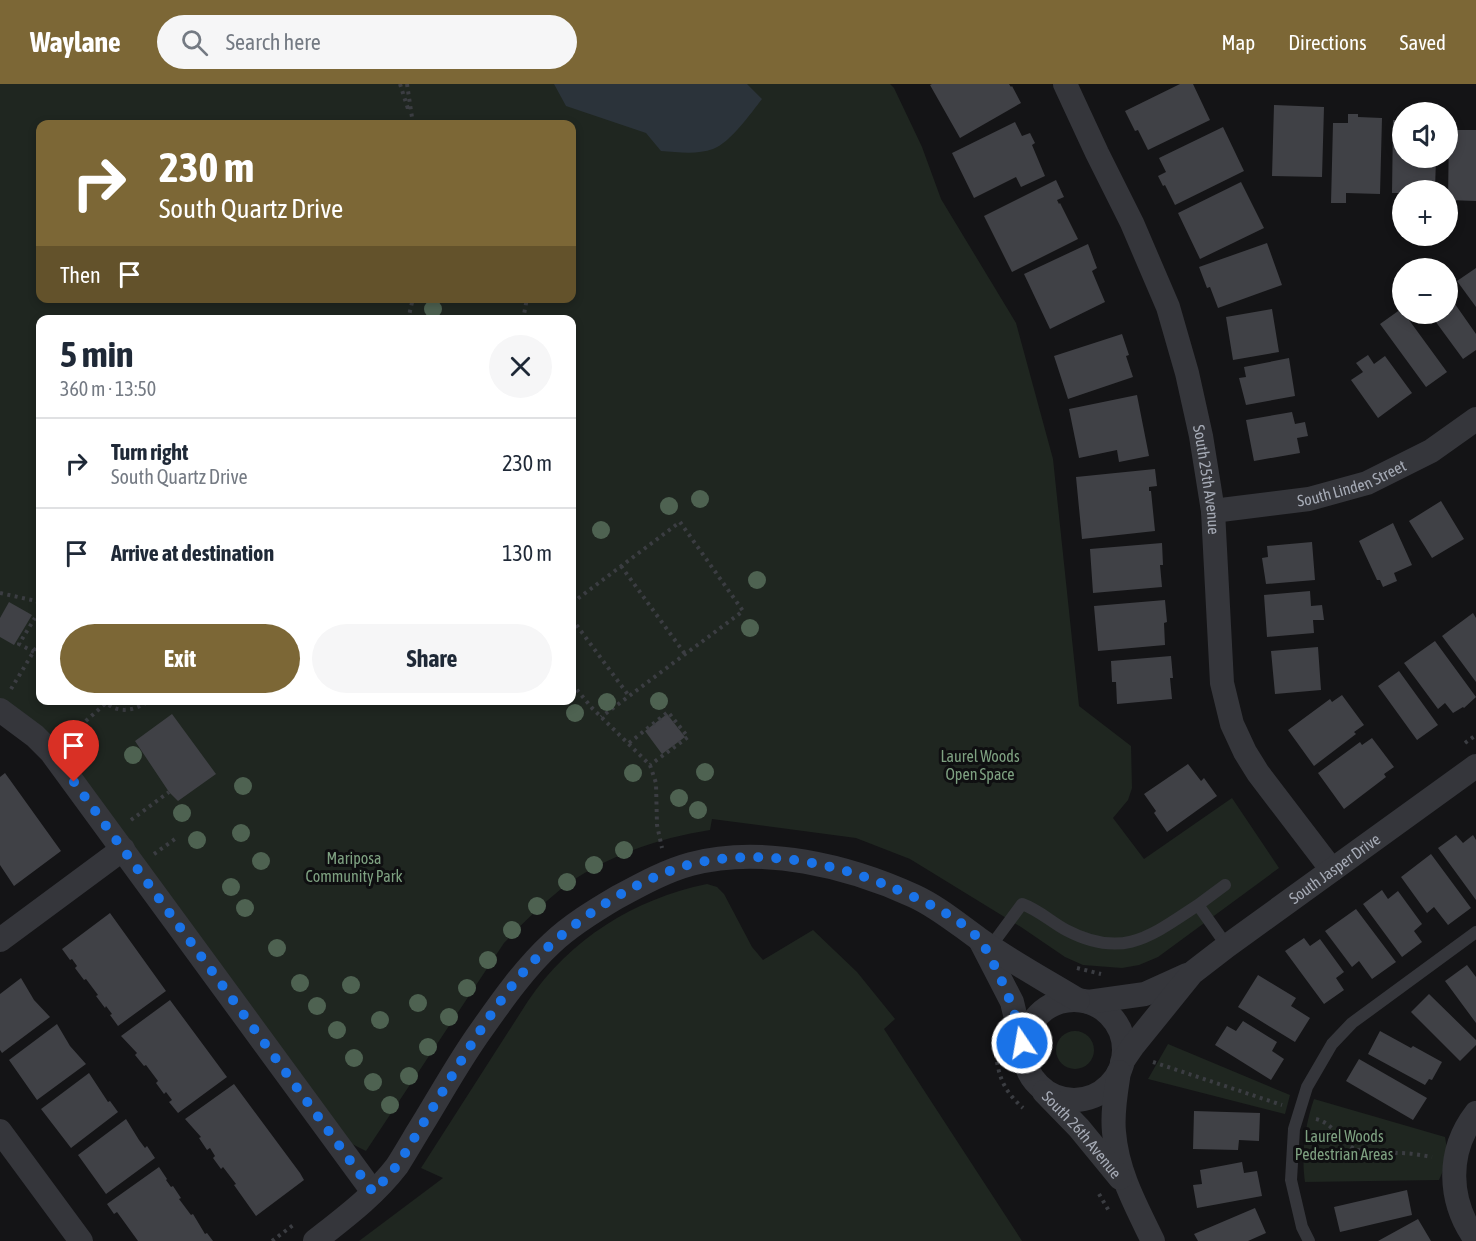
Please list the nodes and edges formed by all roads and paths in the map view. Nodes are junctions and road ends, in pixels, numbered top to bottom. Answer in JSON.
{"nodes":[{"id":1,"x":400,"y":84,"type":"edge"},
{"id":2,"x":407,"y":84,"type":"edge"},
{"id":3,"x":1070,"y":86,"type":"edge"},
{"id":4,"x":412,"y":120,"type":"edge"},
{"id":5,"x":412,"y":120,"type":"edge"},
{"id":6,"x":1476,"y":418,"type":"edge"},
{"id":7,"x":1213,"y":511,"type":"junction"},
{"id":8,"x":621,"y":566,"type":"junction"},
{"id":9,"x":0,"y":592,"type":"edge"},
{"id":10,"x":36,"y":600,"type":"edge"},
{"id":11,"x":576,"y":600,"type":"edge"},
{"id":12,"x":35,"y":618,"type":"dead end"},
{"id":13,"x":576,"y":624,"type":"edge"},
{"id":14,"x":36,"y":648,"type":"edge"},
{"id":15,"x":34,"y":652,"type":"junction"},
{"id":16,"x":686,"y":654,"type":"junction"},
{"id":17,"x":576,"y":689,"type":"edge"},
{"id":18,"x":629,"y":696,"type":"junction"},
{"id":19,"x":5,"y":700,"type":"edge"},
{"id":20,"x":102,"y":705,"type":"edge"},
{"id":21,"x":108,"y":705,"type":"edge"},
{"id":22,"x":143,"y":705,"type":"edge"},
{"id":23,"x":601,"y":717,"type":"junction"},
{"id":24,"x":82,"y":724,"type":"dead end"},
{"id":25,"x":1476,"y":735,"type":"edge"},
{"id":26,"x":629,"y":743,"type":"junction"},
{"id":27,"x":1457,"y":749,"type":"dead end"},
{"id":28,"x":650,"y":765,"type":"junction"},
{"id":29,"x":1476,"y":766,"type":"edge"},
{"id":30,"x":169,"y":792,"type":"dead end"},
{"id":31,"x":125,"y":824,"type":"dead end"},
{"id":32,"x":175,"y":839,"type":"dead end"},
{"id":33,"x":668,"y":846,"type":"dead end"},
{"id":34,"x":662,"y":848,"type":"junction"},
{"id":35,"x":123,"y":849,"type":"junction"},
{"id":36,"x":653,"y":851,"type":"dead end"},
{"id":37,"x":146,"y":860,"type":"dead end"},
{"id":38,"x":1332,"y":870,"type":"junction"},
{"id":39,"x":1225,"y":885,"type":"dead end"},
{"id":40,"x":1198,"y":905,"type":"junction"},
{"id":41,"x":1476,"y":932,"type":"edge"},
{"id":42,"x":0,"y":940,"type":"edge"},
{"id":43,"x":985,"y":943,"type":"junction"},
{"id":44,"x":1227,"y":946,"type":"junction"},
{"id":45,"x":1073,"y":967,"type":"dead end"},
{"id":46,"x":1192,"y":973,"type":"junction"},
{"id":47,"x":1110,"y":975,"type":"dead end"},
{"id":48,"x":1083,"y":1001,"type":"junction"},
{"id":49,"x":1024,"y":1055,"type":"junction"},
{"id":50,"x":1153,"y":1062,"type":"dead end"},
{"id":51,"x":1121,"y":1065,"type":"junction"},
{"id":52,"x":1038,"y":1084,"type":"junction"},
{"id":53,"x":1476,"y":1113,"type":"edge"},
{"id":54,"x":1299,"y":1114,"type":"junction"},
{"id":55,"x":0,"y":1131,"type":"edge"},
{"id":56,"x":1360,"y":1136,"type":"dead end"},
{"id":57,"x":1359,"y":1150,"type":"junction"},
{"id":58,"x":1456,"y":1161,"type":"junction"},
{"id":59,"x":1126,"y":1185,"type":"junction"},
{"id":60,"x":373,"y":1192,"type":"junction"},
{"id":61,"x":1476,"y":1240,"type":"edge"},
{"id":62,"x":81,"y":1241,"type":"edge"},
{"id":63,"x":315,"y":1241,"type":"edge"},
{"id":64,"x":1153,"y":1241,"type":"edge"},
{"id":65,"x":1309,"y":1241,"type":"edge"}],
"edges":[{"from":1,"to":4,"type":"path"},
{"from":2,"to":5,"type":"path"},
{"from":3,"to":7,"type":"street","name":"South 25th Avenue"},
{"from":6,"to":7,"type":"street","name":"South Linden Street"},
{"from":7,"to":38,"type":"street","name":"South 25th Avenue"},
{"from":8,"to":11,"type":"path"},
{"from":8,"to":16,"type":"path"},
{"from":8,"to":16,"type":"path"},
{"from":9,"to":10,"type":"path"},
{"from":12,"to":15,"type":"path"},
{"from":13,"to":18,"type":"path"},
{"from":14,"to":15,"type":"path"},
{"from":15,"to":19,"type":"path"},
{"from":16,"to":18,"type":"path"},
{"from":17,"to":23,"type":"path"},
{"from":18,"to":23,"type":"path"},
{"from":19,"to":35,"type":"street"},
{"from":20,"to":24,"type":"path"},
{"from":21,"to":22,"type":"path"},
{"from":23,"to":26,"type":"path"},
{"from":25,"to":27,"type":"path"},
{"from":26,"to":28,"type":"path"},
{"from":26,"to":28,"type":"path"},
{"from":28,"to":34,"type":"path"},
{"from":29,"to":38,"type":"street","name":"South Jasper Drive"},
{"from":30,"to":31,"type":"path"},
{"from":32,"to":37,"type":"path"},
{"from":33,"to":34,"type":"path"},
{"from":34,"to":36,"type":"path"},
{"from":35,"to":42,"type":"street"},
{"from":35,"to":60,"type":"street"},
{"from":38,"to":44,"type":"street","name":"South Jasper Drive"},
{"from":39,"to":40,"type":"lane"},
{"from":40,"to":43,"type":"lane"},
{"from":40,"to":44,"type":"lane"},
{"from":41,"to":54,"type":"lane"},
{"from":43,"to":48,"type":"street"},
{"from":43,"to":49,"type":"street"},
{"from":43,"to":60,"type":"street"},
{"from":44,"to":46,"type":"street","name":"South Jasper Drive"},
{"from":45,"to":47,"type":"path"},
{"from":46,"to":48,"type":"street","name":"South Jasper Drive"},
{"from":46,"to":51,"type":"street","name":"South Jasper Drive"},
{"from":48,"to":49,"type":"street"},
{"from":48,"to":51,"type":"street"},
{"from":49,"to":52,"type":"street"},
{"from":50,"to":54,"type":"path"},
{"from":51,"to":52,"type":"street"},
{"from":51,"to":59,"type":"street","name":"South 26th Avenue"},
{"from":52,"to":59,"type":"street","name":"South 26th Avenue"},
{"from":53,"to":58,"type":"street"},
{"from":54,"to":57,"type":"path"},
{"from":54,"to":65,"type":"lane"},
{"from":55,"to":62,"type":"street"},
{"from":56,"to":57,"type":"path"},
{"from":57,"to":58,"type":"path"},
{"from":58,"to":61,"type":"street"},
{"from":59,"to":64,"type":"street","name":"South 26th Avenue"},
{"from":60,"to":63,"type":"street"}]}
